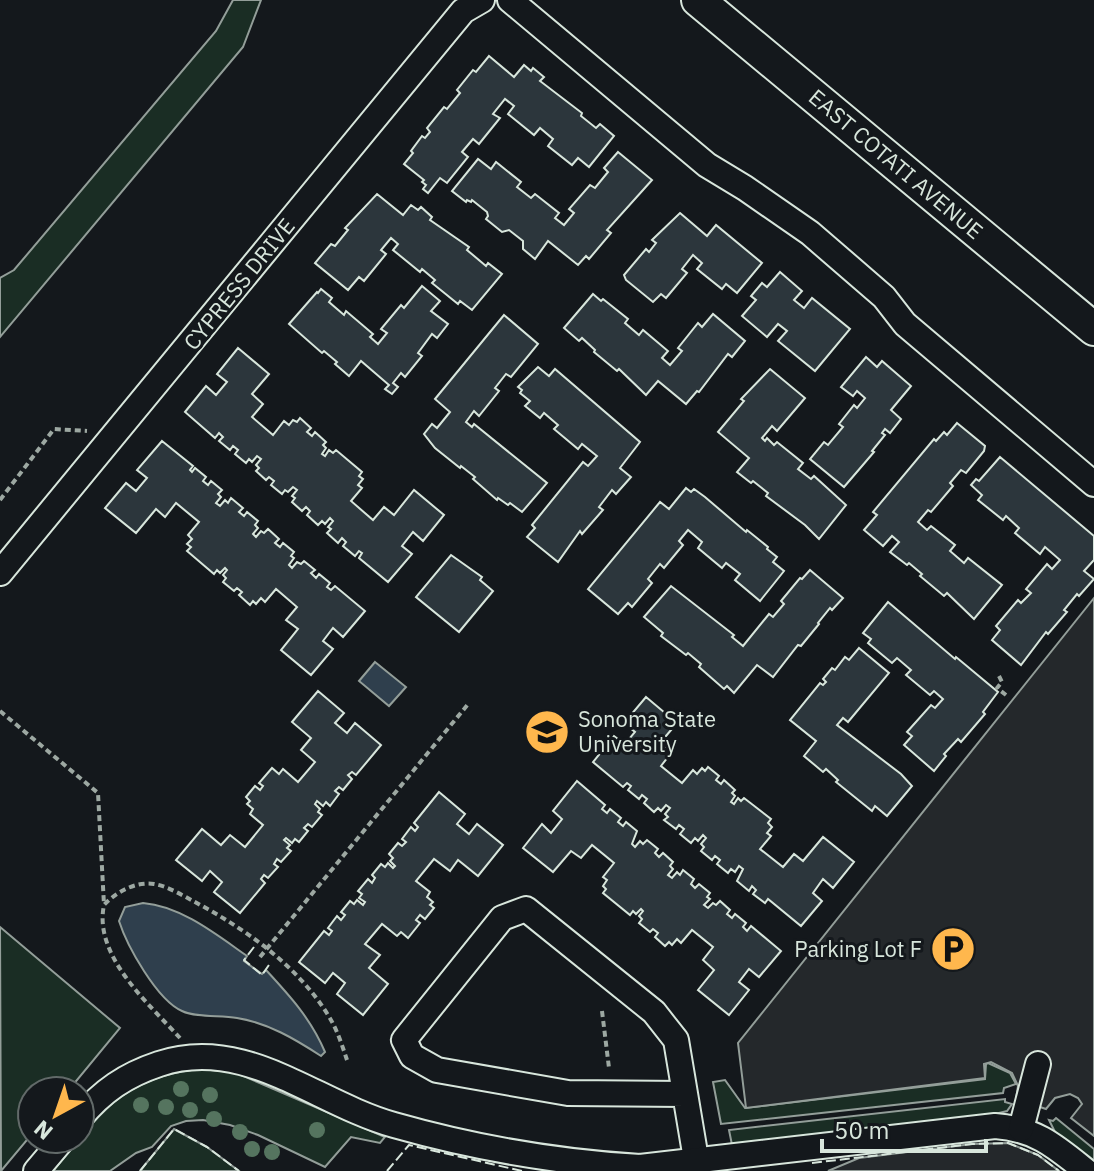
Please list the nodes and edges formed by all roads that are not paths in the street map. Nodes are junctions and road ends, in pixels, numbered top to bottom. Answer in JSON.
{"nodes":[{"id":1,"x":482,"y":0,"type":"edge"},
{"id":2,"x":510,"y":0,"type":"edge"},
{"id":3,"x":698,"y":0,"type":"edge"},
{"id":4,"x":1094,"y":329,"type":"edge"},
{"id":5,"x":1094,"y":484,"type":"edge"},
{"id":6,"x":0,"y":573,"type":"edge"},
{"id":7,"x":1038,"y":1064,"type":"dead end"},
{"id":8,"x":685,"y":1094,"type":"junction"},
{"id":9,"x":96,"y":1098,"type":"edge"},
{"id":10,"x":1021,"y":1129,"type":"junction"},
{"id":11,"x":50,"y":1155,"type":"edge"},
{"id":12,"x":696,"y":1159,"type":"junction"},
{"id":13,"x":782,"y":1161,"type":"edge"},
{"id":14,"x":639,"y":1169,"type":"edge"},
{"id":15,"x":36,"y":1171,"type":"edge"},
{"id":16,"x":1086,"y":1171,"type":"edge"}],
"edges":[{"from":1,"to":6,"type":"street","name":"CYPRESS DRIVE"},
{"from":2,"to":5,"type":"street"},
{"from":3,"to":4,"type":"main road","name":"EAST COTATI AVENUE"},
{"from":7,"to":10,"type":"street"},
{"from":8,"to":8,"type":"street"},
{"from":8,"to":12,"type":"street"},
{"from":9,"to":14,"type":"street"},
{"from":10,"to":13,"type":"street"},
{"from":10,"to":16,"type":"street"},
{"from":11,"to":15,"type":"street"},
{"from":12,"to":13,"type":"street"},
{"from":12,"to":14,"type":"street"}]}
